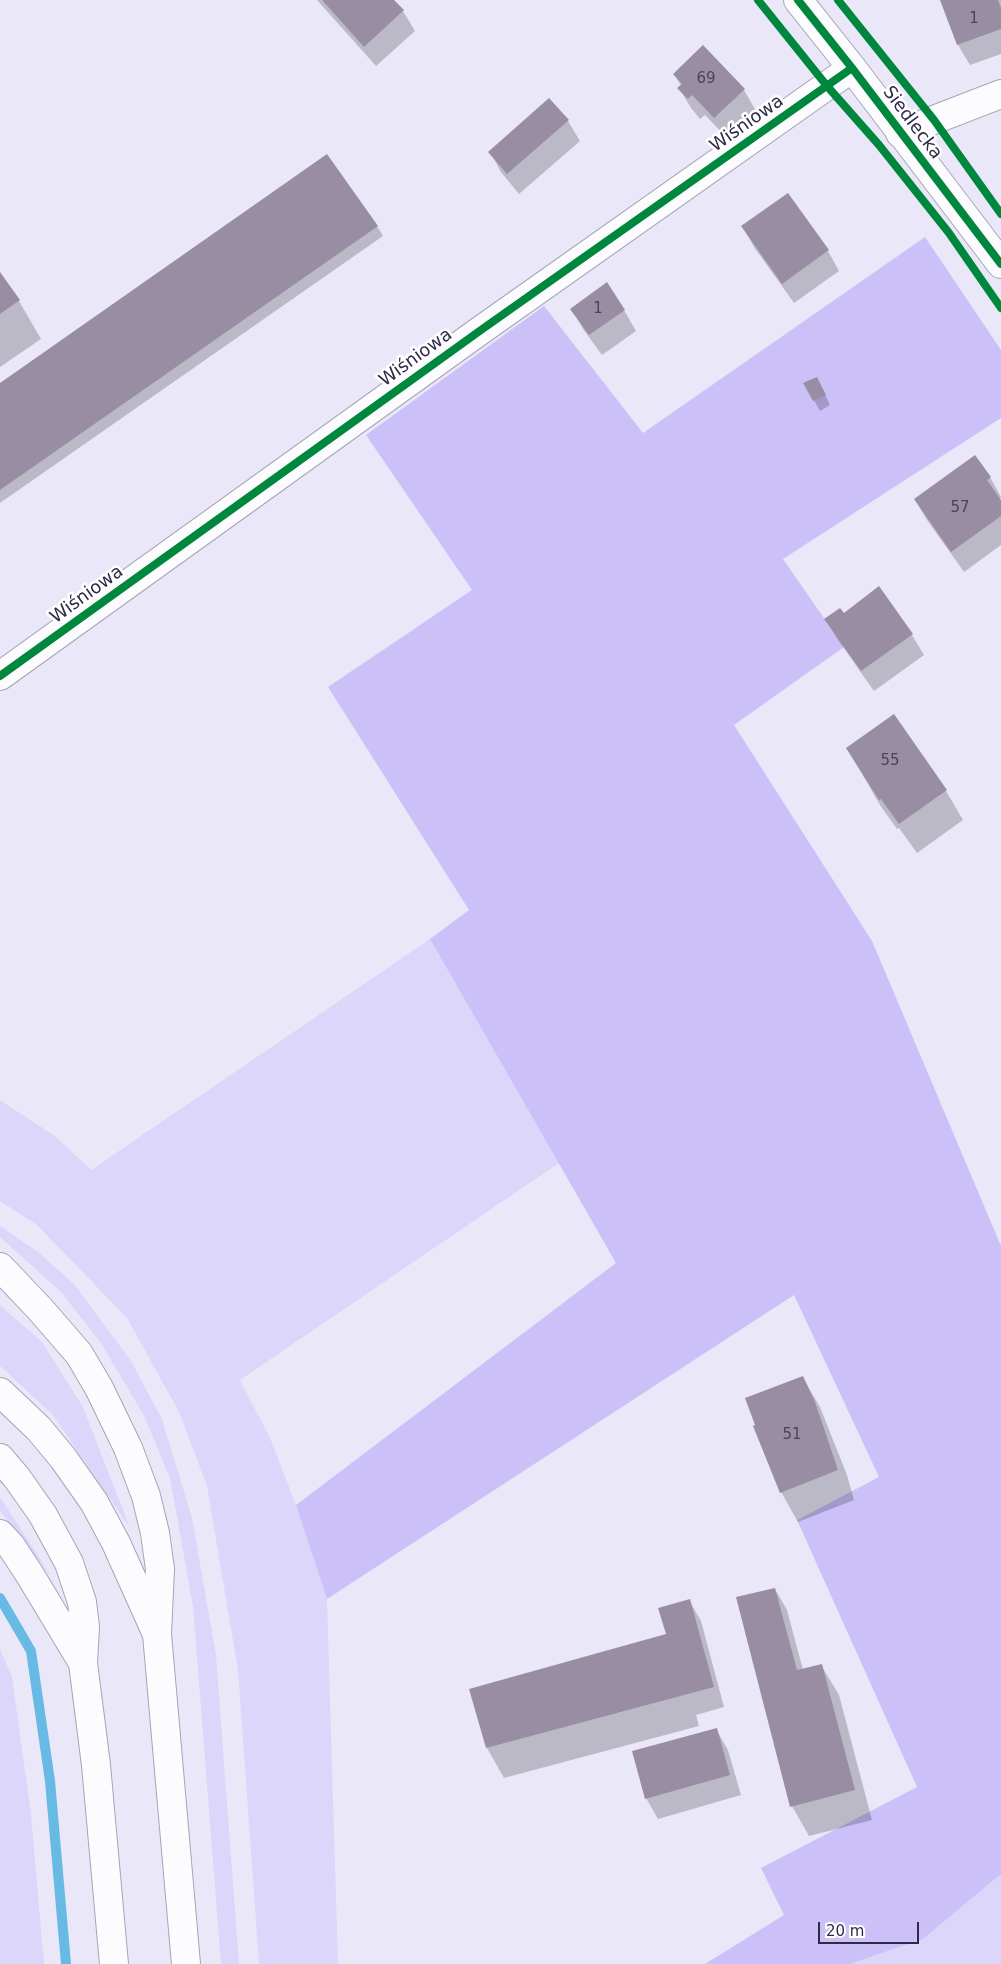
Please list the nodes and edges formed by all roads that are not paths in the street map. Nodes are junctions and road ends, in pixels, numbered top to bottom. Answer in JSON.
{"nodes":[{"id":1,"x":798,"y":0,"type":"edge"},
{"id":2,"x":852,"y":68,"type":"junction"},
{"id":3,"x":1001,"y":94,"type":"edge"},
{"id":4,"x":900,"y":133,"type":"junction"},
{"id":5,"x":1001,"y":264,"type":"edge"},
{"id":6,"x":0,"y":676,"type":"edge"},
{"id":7,"x":0,"y":1267,"type":"edge"},
{"id":8,"x":0,"y":1392,"type":"edge"},
{"id":9,"x":0,"y":1458,"type":"edge"},
{"id":10,"x":0,"y":1534,"type":"edge"},
{"id":11,"x":157,"y":1634,"type":"junction"},
{"id":12,"x":83,"y":1663,"type":"junction"},
{"id":13,"x":114,"y":1964,"type":"edge"},
{"id":14,"x":186,"y":1964,"type":"edge"}],
"edges":[{"from":1,"to":2,"type":"main road","name":"Siedlecka"},
{"from":2,"to":4,"type":"main road","name":"Siedlecka"},
{"from":2,"to":6,"type":"main road","name":"Wiśniowa"},
{"from":3,"to":4,"type":"main road"},
{"from":4,"to":5,"type":"main road","name":"Siedlecka"},
{"from":7,"to":11,"type":"main road"},
{"from":8,"to":11,"type":"main road"},
{"from":9,"to":12,"type":"main road"},
{"from":10,"to":12,"type":"main road"},
{"from":11,"to":14,"type":"main road"},
{"from":12,"to":13,"type":"main road"}]}
